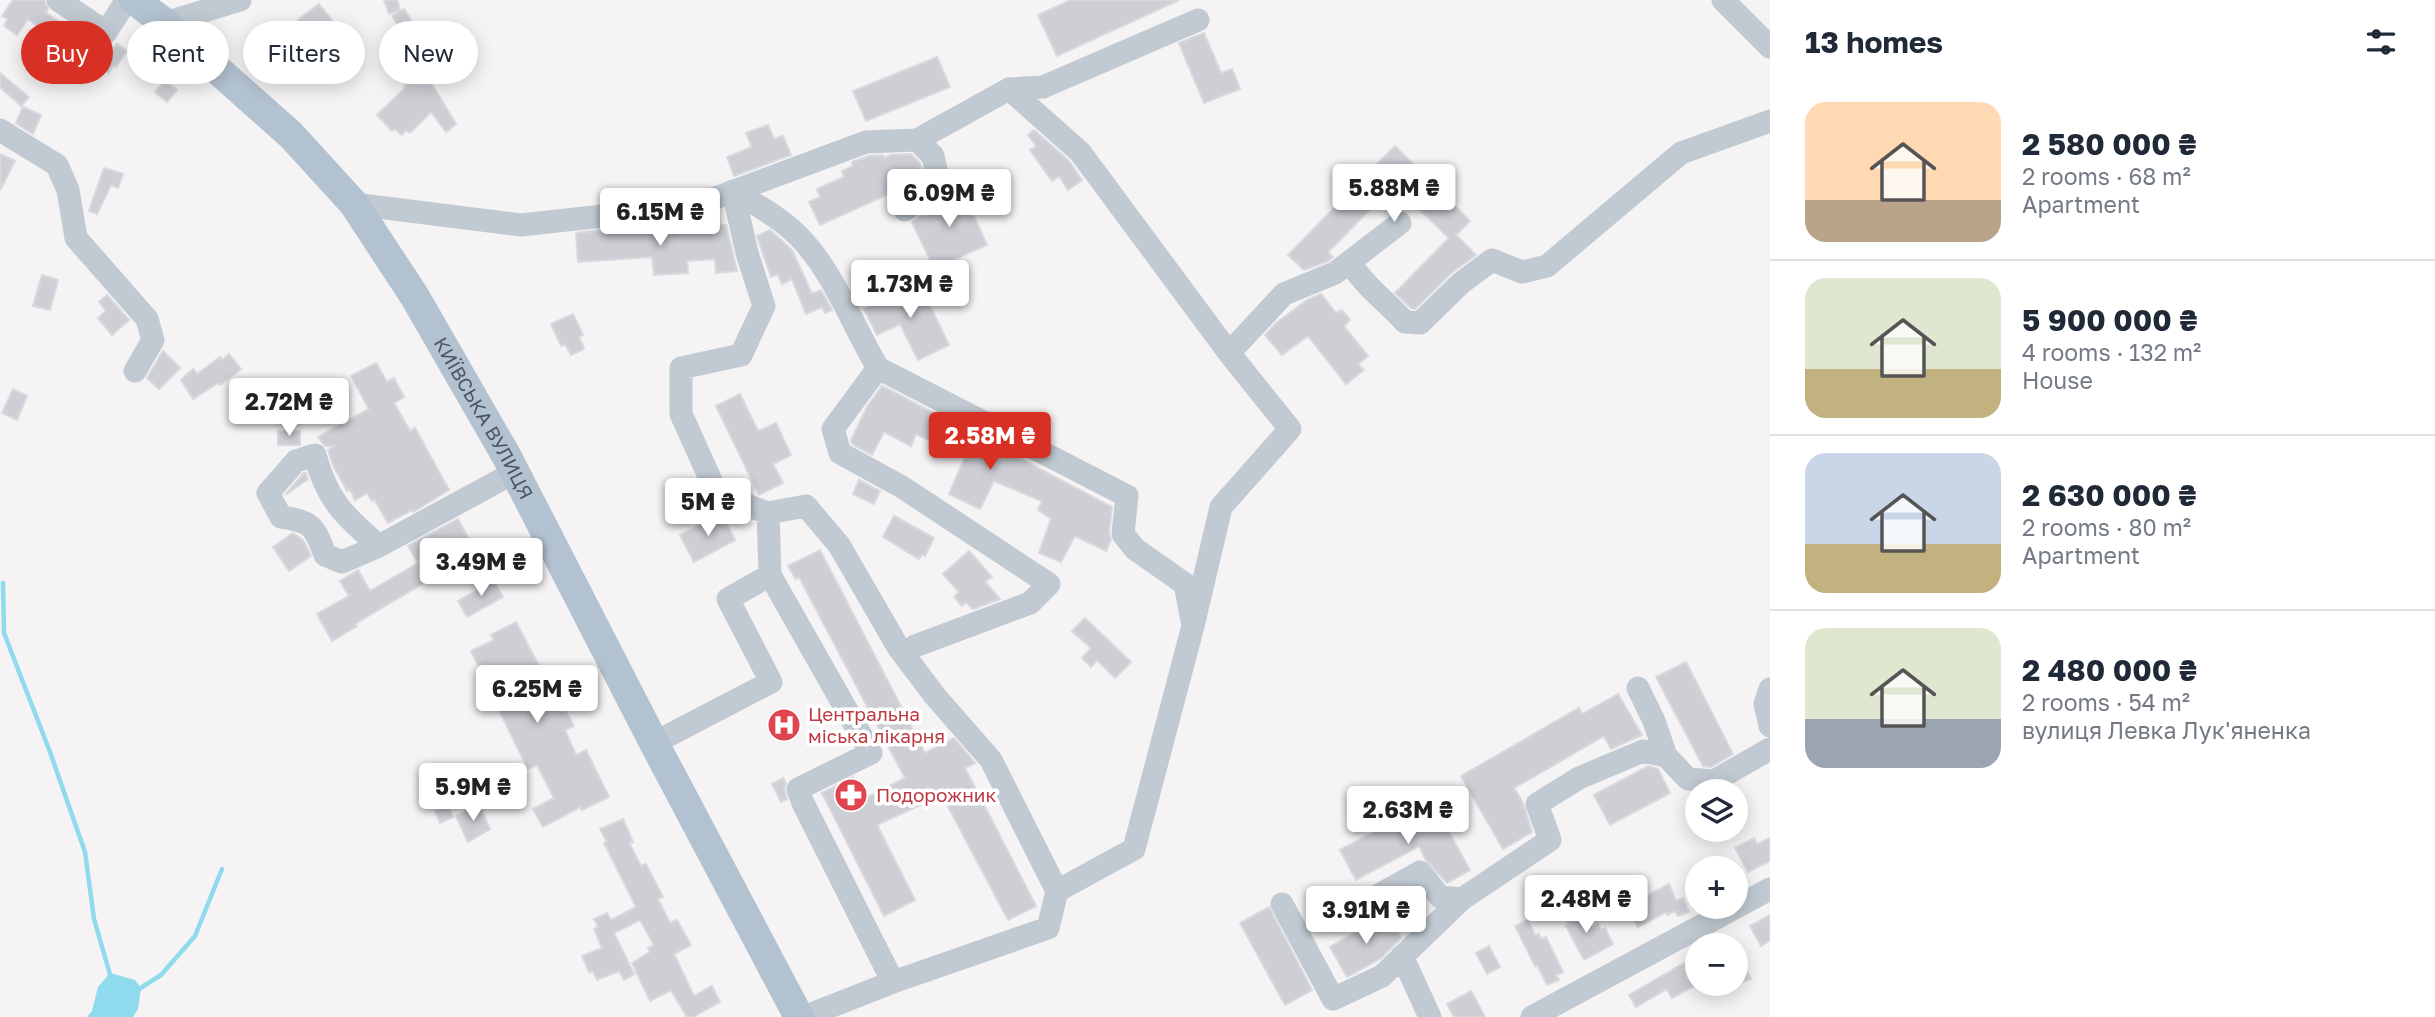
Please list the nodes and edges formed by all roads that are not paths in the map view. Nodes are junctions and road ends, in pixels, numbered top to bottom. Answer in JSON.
{"nodes":[{"id":1,"x":58,"y":0,"type":"edge"},
{"id":2,"x":127,"y":0,"type":"edge"},
{"id":3,"x":134,"y":0,"type":"edge"},
{"id":4,"x":240,"y":0,"type":"edge"},
{"id":5,"x":1723,"y":0,"type":"edge"},
{"id":6,"x":1198,"y":20,"type":"dead end"},
{"id":7,"x":162,"y":21,"type":"edge"},
{"id":8,"x":172,"y":21,"type":"edge"},
{"id":9,"x":1770,"y":47,"type":"edge"},
{"id":10,"x":229,"y":80,"type":"edge"},
{"id":11,"x":1009,"y":89,"type":"junction"},
{"id":12,"x":1770,"y":121,"type":"edge"},
{"id":13,"x":0,"y":130,"type":"edge"},
{"id":14,"x":917,"y":140,"type":"junction"},
{"id":15,"x":733,"y":191,"type":"junction"},
{"id":16,"x":354,"y":204,"type":"junction"},
{"id":17,"x":905,"y":210,"type":"dead end"},
{"id":18,"x":1400,"y":223,"type":"dead end"},
{"id":19,"x":1350,"y":262,"type":"junction"},
{"id":20,"x":1229,"y":353,"type":"junction"},
{"id":21,"x":878,"y":368,"type":"junction"},
{"id":22,"x":135,"y":372,"type":"dead end"},
{"id":23,"x":514,"y":472,"type":"junction"},
{"id":24,"x":768,"y":513,"type":"junction"},
{"id":25,"x":379,"y":546,"type":"junction"},
{"id":26,"x":770,"y":575,"type":"junction"},
{"id":27,"x":1194,"y":626,"type":"junction"},
{"id":28,"x":915,"y":646,"type":"dead end"},
{"id":29,"x":1639,"y":688,"type":"dead end"},
{"id":30,"x":1770,"y":689,"type":"edge"},
{"id":31,"x":1770,"y":726,"type":"edge"},
{"id":32,"x":654,"y":743,"type":"junction"},
{"id":33,"x":1770,"y":748,"type":"edge"},
{"id":34,"x":1666,"y":756,"type":"junction"},
{"id":35,"x":1770,"y":890,"type":"edge"},
{"id":36,"x":1057,"y":891,"type":"junction"},
{"id":37,"x":1462,"y":899,"type":"junction"},
{"id":38,"x":1282,"y":904,"type":"dead end"},
{"id":39,"x":1332,"y":921,"type":"dead end"},
{"id":40,"x":1402,"y":956,"type":"junction"},
{"id":41,"x":893,"y":982,"type":"junction"},
{"id":42,"x":802,"y":1017,"type":"edge"},
{"id":43,"x":1430,"y":1017,"type":"edge"},
{"id":44,"x":1532,"y":1017,"type":"edge"}],
"edges":[{"from":1,"to":2,"type":"street"},
{"from":3,"to":7,"type":"main road","name":"КИЇВСЬКА ВУЛИЦЯ"},
{"from":4,"to":8,"type":"street"},
{"from":5,"to":9,"type":"street"},
{"from":6,"to":11,"type":"street"},
{"from":10,"to":16,"type":"main road","name":"КИЇВСЬКА ВУЛИЦЯ"},
{"from":11,"to":14,"type":"street"},
{"from":11,"to":20,"type":"street"},
{"from":12,"to":19,"type":"street"},
{"from":13,"to":22,"type":"street"},
{"from":14,"to":15,"type":"street"},
{"from":14,"to":17,"type":"street"},
{"from":15,"to":16,"type":"street"},
{"from":15,"to":21,"type":"street"},
{"from":15,"to":24,"type":"street"},
{"from":16,"to":23,"type":"main road","name":"КИЇВСЬКА ВУЛИЦЯ"},
{"from":18,"to":19,"type":"street"},
{"from":19,"to":20,"type":"street"},
{"from":20,"to":27,"type":"street"},
{"from":21,"to":27,"type":"street"},
{"from":21,"to":28,"type":"street"},
{"from":23,"to":25,"type":"street"},
{"from":23,"to":32,"type":"main road","name":"КИЇВСЬКА ВУЛИЦЯ"},
{"from":24,"to":26,"type":"street"},
{"from":24,"to":36,"type":"street"},
{"from":25,"to":25,"type":"street"},
{"from":26,"to":32,"type":"street"},
{"from":26,"to":41,"type":"street"},
{"from":27,"to":36,"type":"street"},
{"from":29,"to":34,"type":"street"},
{"from":30,"to":31,"type":"street"},
{"from":32,"to":42,"type":"main road","name":"КИЇВСЬКА ВУЛИЦЯ"},
{"from":33,"to":34,"type":"street"},
{"from":34,"to":37,"type":"street"},
{"from":35,"to":44,"type":"street"},
{"from":36,"to":41,"type":"street"},
{"from":37,"to":39,"type":"street"},
{"from":37,"to":40,"type":"street"},
{"from":38,"to":40,"type":"street"},
{"from":40,"to":43,"type":"street"},
{"from":41,"to":42,"type":"street"}]}
